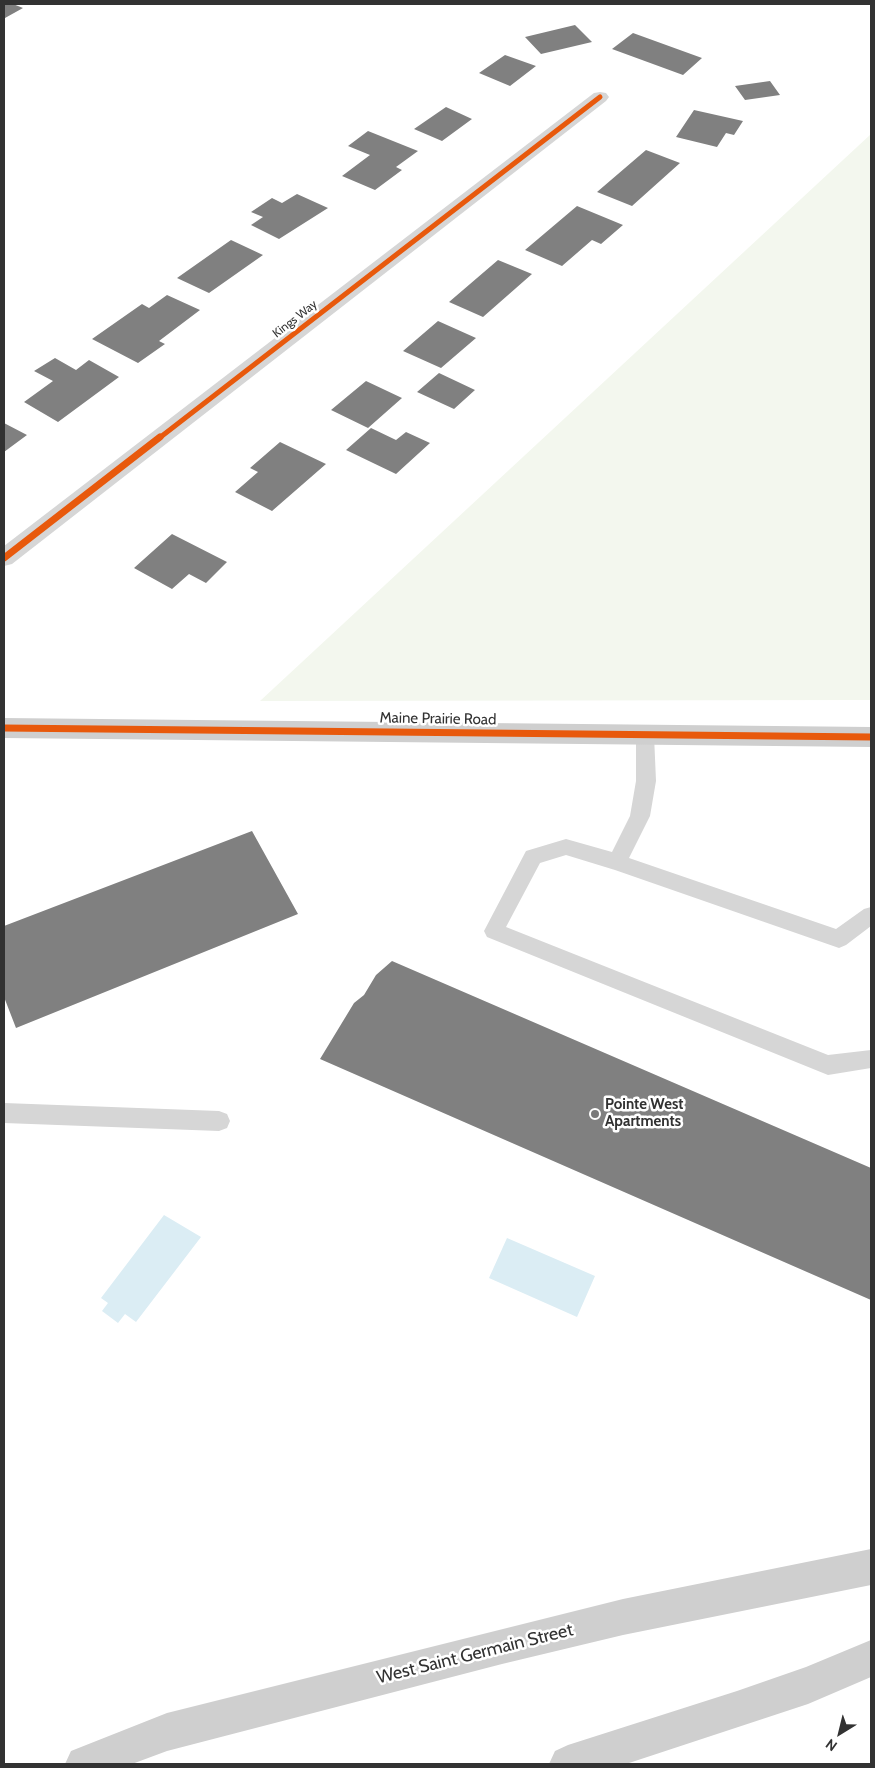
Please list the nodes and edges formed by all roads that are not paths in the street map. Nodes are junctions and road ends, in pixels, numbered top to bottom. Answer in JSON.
{"nodes":[{"id":1,"x":600,"y":97,"type":"dead end"},
{"id":2,"x":4,"y":558,"type":"edge"},
{"id":3,"x":4,"y":729,"type":"edge"},
{"id":4,"x":645,"y":735,"type":"junction"},
{"id":5,"x":871,"y":737,"type":"edge"},
{"id":6,"x":617,"y":862,"type":"junction"},
{"id":7,"x":871,"y":915,"type":"edge"},
{"id":8,"x":871,"y":1059,"type":"edge"},
{"id":9,"x":4,"y":1113,"type":"edge"},
{"id":10,"x":218,"y":1121,"type":"dead end"},
{"id":11,"x":871,"y":1567,"type":"edge"},
{"id":12,"x":871,"y":1658,"type":"edge"},
{"id":13,"x":84,"y":1764,"type":"edge"},
{"id":14,"x":568,"y":1764,"type":"edge"}],
"edges":[{"from":1,"to":2,"type":"street","name":"Kings Way"},
{"from":3,"to":4,"type":"street","name":"Maine Prairie Road"},
{"from":4,"to":5,"type":"street","name":"Maine Prairie Road"},
{"from":4,"to":6,"type":"lane"},
{"from":6,"to":7,"type":"lane"},
{"from":6,"to":8,"type":"lane"},
{"from":9,"to":10,"type":"lane"},
{"from":11,"to":13,"type":"street","name":"West Saint Germain Street"},
{"from":12,"to":14,"type":"street"}]}
